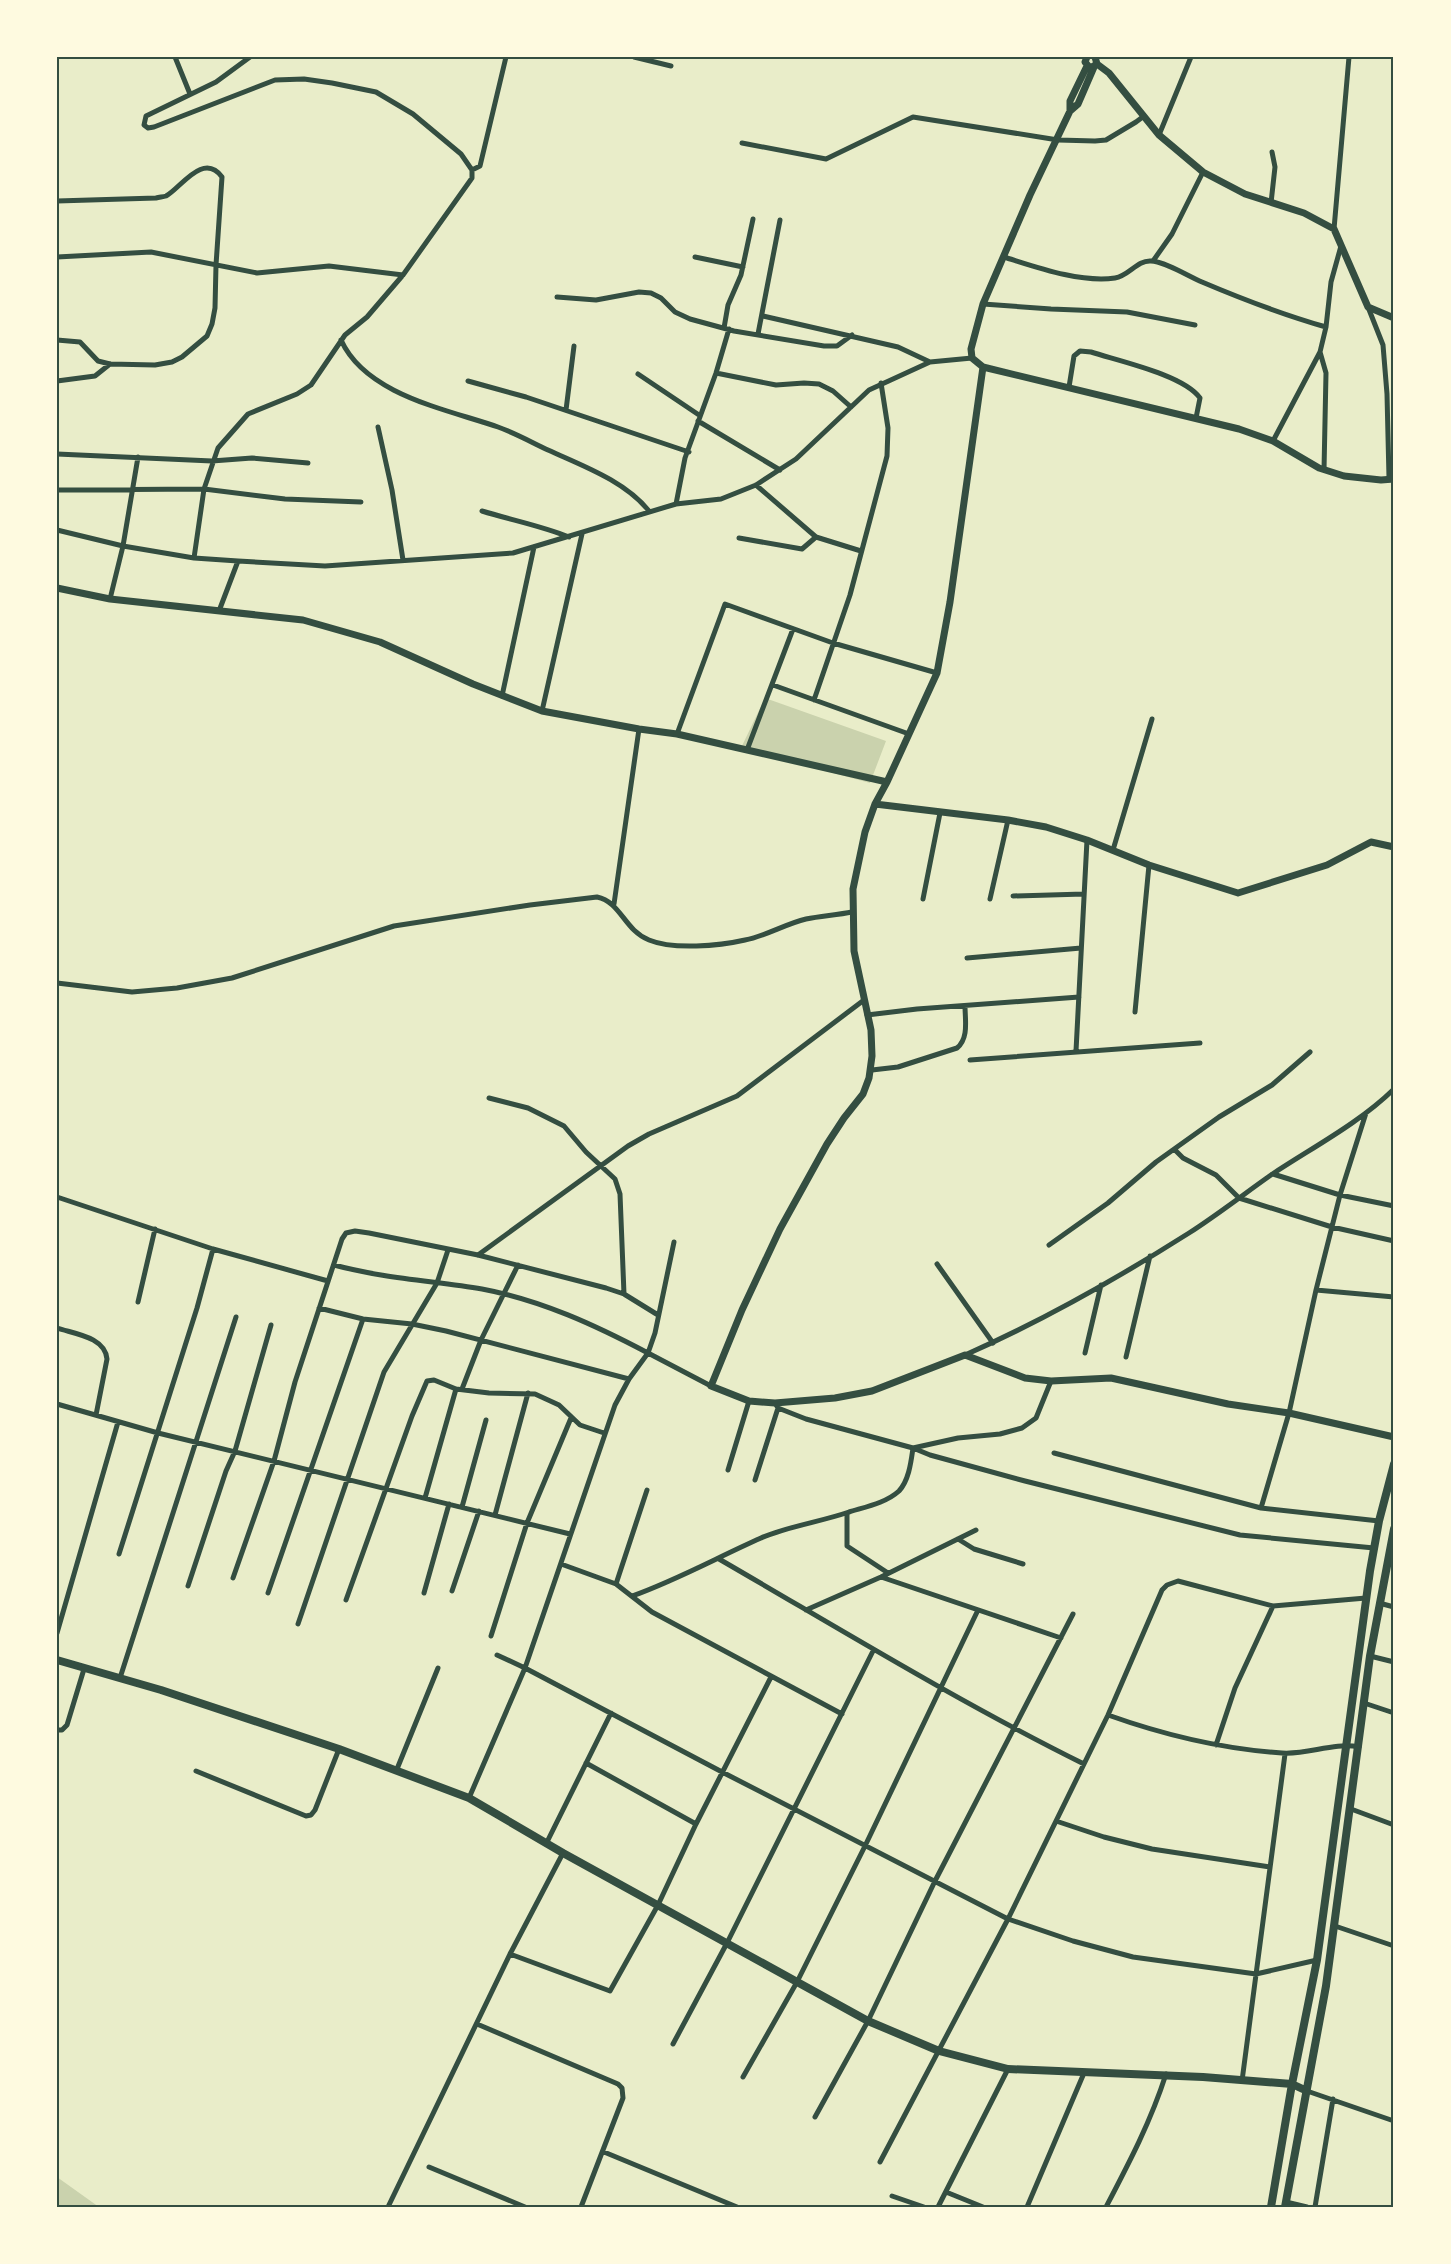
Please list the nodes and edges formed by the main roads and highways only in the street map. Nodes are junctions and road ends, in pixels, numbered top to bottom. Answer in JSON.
{"nodes":[{"id":1,"x":1394,"y":1464,"type":"edge"},
{"id":2,"x":1394,"y":1529,"type":"edge"},
{"id":3,"x":57,"y":1660,"type":"edge"},
{"id":4,"x":1292,"y":2084,"type":"junction"},
{"id":5,"x":1307,"y":2091,"type":"junction"},
{"id":6,"x":1285,"y":2204,"type":"edge"},
{"id":7,"x":1271,"y":2207,"type":"edge"}],
"edges":[{"from":1,"to":4,"type":"main road"},
{"from":2,"to":5,"type":"main road"},
{"from":3,"to":4,"type":"main road"},
{"from":4,"to":5,"type":"main road"},
{"from":4,"to":7,"type":"main road"},
{"from":5,"to":6,"type":"main road"}]}
